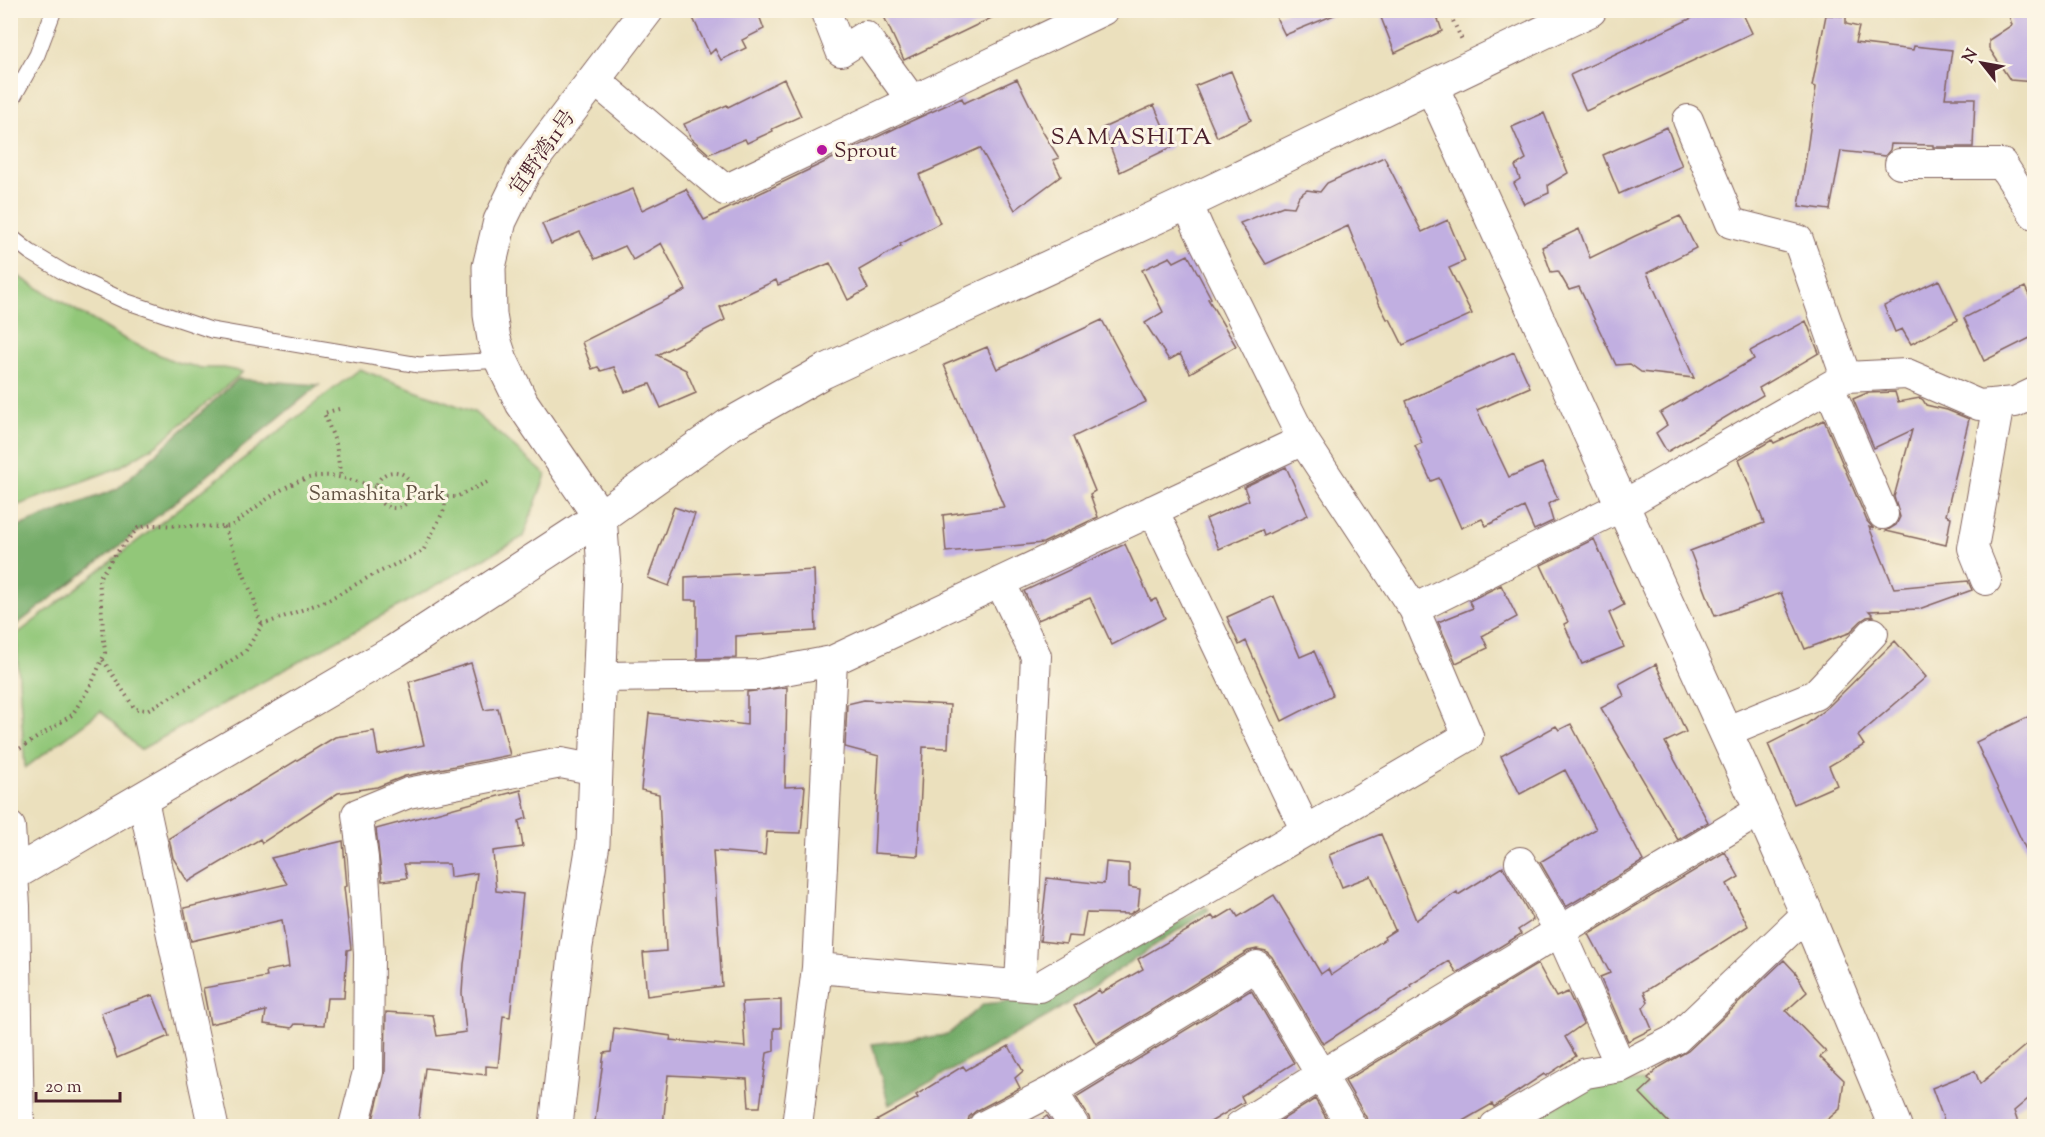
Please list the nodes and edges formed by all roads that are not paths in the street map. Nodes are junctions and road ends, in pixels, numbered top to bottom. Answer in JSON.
{"nodes":[{"id":1,"x":54,"y":10,"type":"edge"},
{"id":2,"x":647,"y":10,"type":"edge"},
{"id":3,"x":825,"y":10,"type":"edge"},
{"id":4,"x":1103,"y":10,"type":"edge"},
{"id":5,"x":1590,"y":10,"type":"edge"},
{"id":6,"x":595,"y":80,"type":"junction"},
{"id":7,"x":1432,"y":87,"type":"junction"},
{"id":8,"x":913,"y":102,"type":"junction"},
{"id":9,"x":10,"y":103,"type":"edge"},
{"id":10,"x":1688,"y":120,"type":"dead end"},
{"id":11,"x":1900,"y":164,"type":"dead end"},
{"id":12,"x":1187,"y":203,"type":"junction"},
{"id":13,"x":2034,"y":214,"type":"edge"},
{"id":14,"x":10,"y":236,"type":"edge"},
{"id":15,"x":501,"y":360,"type":"junction"},
{"id":16,"x":1838,"y":382,"type":"junction"},
{"id":17,"x":2034,"y":393,"type":"edge"},
{"id":18,"x":1999,"y":403,"type":"junction"},
{"id":19,"x":1303,"y":440,"type":"junction"},
{"id":20,"x":1622,"y":506,"type":"junction"},
{"id":21,"x":1153,"y":510,"type":"junction"},
{"id":22,"x":1883,"y":514,"type":"dead end"},
{"id":23,"x":600,"y":517,"type":"junction"},
{"id":24,"x":1986,"y":580,"type":"dead end"},
{"id":25,"x":1000,"y":582,"type":"junction"},
{"id":26,"x":1414,"y":609,"type":"junction"},
{"id":27,"x":1873,"y":633,"type":"dead end"},
{"id":28,"x":832,"y":661,"type":"junction"},
{"id":29,"x":601,"y":677,"type":"junction"},
{"id":30,"x":1725,"y":732,"type":"junction"},
{"id":31,"x":597,"y":770,"type":"junction"},
{"id":32,"x":143,"y":800,"type":"junction"},
{"id":33,"x":1761,"y":810,"type":"junction"},
{"id":34,"x":10,"y":828,"type":"edge"},
{"id":35,"x":1306,"y":831,"type":"junction"},
{"id":36,"x":1520,"y":862,"type":"dead end"},
{"id":37,"x":11,"y":875,"type":"edge"},
{"id":38,"x":1807,"y":914,"type":"junction"},
{"id":39,"x":1560,"y":931,"type":"junction"},
{"id":40,"x":817,"y":968,"type":"junction"},
{"id":41,"x":1020,"y":985,"type":"junction"},
{"id":42,"x":1621,"y":1067,"type":"junction"},
{"id":43,"x":1321,"y":1075,"type":"junction"},
{"id":44,"x":1052,"y":1091,"type":"junction"},
{"id":45,"x":19,"y":1126,"type":"edge"},
{"id":46,"x":213,"y":1126,"type":"edge"},
{"id":47,"x":354,"y":1126,"type":"edge"},
{"id":48,"x":555,"y":1126,"type":"edge"},
{"id":49,"x":797,"y":1126,"type":"edge"},
{"id":50,"x":984,"y":1126,"type":"edge"},
{"id":51,"x":1074,"y":1126,"type":"edge"},
{"id":52,"x":1240,"y":1126,"type":"edge"},
{"id":53,"x":1351,"y":1126,"type":"edge"},
{"id":54,"x":1495,"y":1126,"type":"edge"},
{"id":55,"x":1894,"y":1126,"type":"edge"}],
"edges":[{"from":1,"to":9,"type":"lane"},
{"from":2,"to":6,"type":"street","name":"宜野湾11号"},
{"from":3,"to":8,"type":"street"},
{"from":4,"to":8,"type":"street"},
{"from":5,"to":7,"type":"street"},
{"from":6,"to":8,"type":"street"},
{"from":6,"to":15,"type":"street","name":"宜野湾11号"},
{"from":7,"to":12,"type":"street"},
{"from":7,"to":20,"type":"street"},
{"from":10,"to":16,"type":"street"},
{"from":11,"to":13,"type":"street"},
{"from":12,"to":19,"type":"street"},
{"from":12,"to":23,"type":"street"},
{"from":14,"to":15,"type":"lane"},
{"from":15,"to":23,"type":"street","name":"宜野湾11号"},
{"from":16,"to":18,"type":"street"},
{"from":16,"to":20,"type":"street"},
{"from":16,"to":22,"type":"street"},
{"from":17,"to":18,"type":"street"},
{"from":18,"to":24,"type":"street"},
{"from":19,"to":21,"type":"street"},
{"from":19,"to":26,"type":"street"},
{"from":20,"to":26,"type":"street"},
{"from":20,"to":30,"type":"street"},
{"from":21,"to":25,"type":"street"},
{"from":21,"to":35,"type":"street"},
{"from":23,"to":29,"type":"street"},
{"from":23,"to":32,"type":"street"},
{"from":25,"to":28,"type":"street"},
{"from":25,"to":41,"type":"street"},
{"from":26,"to":35,"type":"street"},
{"from":27,"to":30,"type":"street"},
{"from":28,"to":29,"type":"street"},
{"from":28,"to":40,"type":"street"},
{"from":29,"to":31,"type":"street"},
{"from":30,"to":33,"type":"street"},
{"from":31,"to":47,"type":"street"},
{"from":31,"to":48,"type":"street"},
{"from":32,"to":37,"type":"street"},
{"from":32,"to":46,"type":"street"},
{"from":33,"to":38,"type":"street"},
{"from":33,"to":39,"type":"street"},
{"from":34,"to":37,"type":"street"},
{"from":35,"to":41,"type":"street"},
{"from":36,"to":39,"type":"street"},
{"from":37,"to":45,"type":"street"},
{"from":38,"to":42,"type":"street"},
{"from":38,"to":55,"type":"street"},
{"from":39,"to":42,"type":"street"},
{"from":39,"to":43,"type":"street"},
{"from":40,"to":41,"type":"street"},
{"from":40,"to":49,"type":"street"},
{"from":42,"to":54,"type":"street"},
{"from":43,"to":44,"type":"street"},
{"from":43,"to":52,"type":"street"},
{"from":43,"to":53,"type":"street"},
{"from":44,"to":50,"type":"street"},
{"from":44,"to":51,"type":"street"}]}
